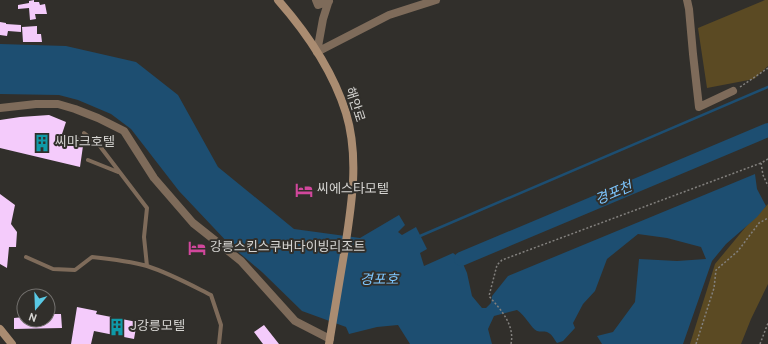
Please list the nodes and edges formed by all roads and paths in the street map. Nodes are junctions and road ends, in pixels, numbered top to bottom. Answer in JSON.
{"nodes":[{"id":1,"x":316,"y":0,"type":"edge"},
{"id":2,"x":436,"y":0,"type":"edge"},
{"id":3,"x":687,"y":0,"type":"edge"},
{"id":4,"x":280,"y":1,"type":"edge"},
{"id":5,"x":329,"y":1,"type":"edge"},
{"id":6,"x":317,"y":52,"type":"junction"},
{"id":7,"x":768,"y":68,"type":"edge"},
{"id":8,"x":733,"y":91,"type":"joint"},
{"id":9,"x":0,"y":108,"type":"edge"},
{"id":10,"x":84,"y":133,"type":"dead end"},
{"id":11,"x":768,"y":159,"type":"edge"},
{"id":12,"x":88,"y":160,"type":"dead end"},
{"id":13,"x":761,"y":162,"type":"junction"},
{"id":14,"x":119,"y":172,"type":"junction"},
{"id":15,"x":768,"y":186,"type":"edge"},
{"id":16,"x":768,"y":218,"type":"edge"},
{"id":17,"x":26,"y":257,"type":"dead end"},
{"id":18,"x":148,"y":266,"type":"junction"},
{"id":19,"x":768,"y":323,"type":"edge"},
{"id":20,"x":0,"y":329,"type":"edge"},
{"id":21,"x":330,"y":339,"type":"edge"},
{"id":22,"x":13,"y":344,"type":"edge"},
{"id":23,"x":219,"y":344,"type":"edge"},
{"id":24,"x":511,"y":344,"type":"edge"},
{"id":25,"x":696,"y":344,"type":"edge"},
{"id":26,"x":760,"y":344,"type":"edge"}],
"edges":[{"from":1,"to":5,"type":"street"},
{"from":2,"to":6,"type":"street"},
{"from":3,"to":8,"type":"street"},
{"from":4,"to":6,"type":"street","name":"해안로"},
{"from":5,"to":6,"type":"street"},
{"from":6,"to":21,"type":"street","name":"해안로"},
{"from":7,"to":8,"type":"path"},
{"from":9,"to":21,"type":"street"},
{"from":10,"to":14,"type":"lane"},
{"from":11,"to":13,"type":"path"},
{"from":12,"to":14,"type":"lane"},
{"from":13,"to":15,"type":"path"},
{"from":13,"to":24,"type":"path"},
{"from":14,"to":18,"type":"lane"},
{"from":16,"to":25,"type":"path"},
{"from":17,"to":18,"type":"lane"},
{"from":18,"to":23,"type":"lane"},
{"from":19,"to":26,"type":"path"},
{"from":20,"to":22,"type":"street"}]}
